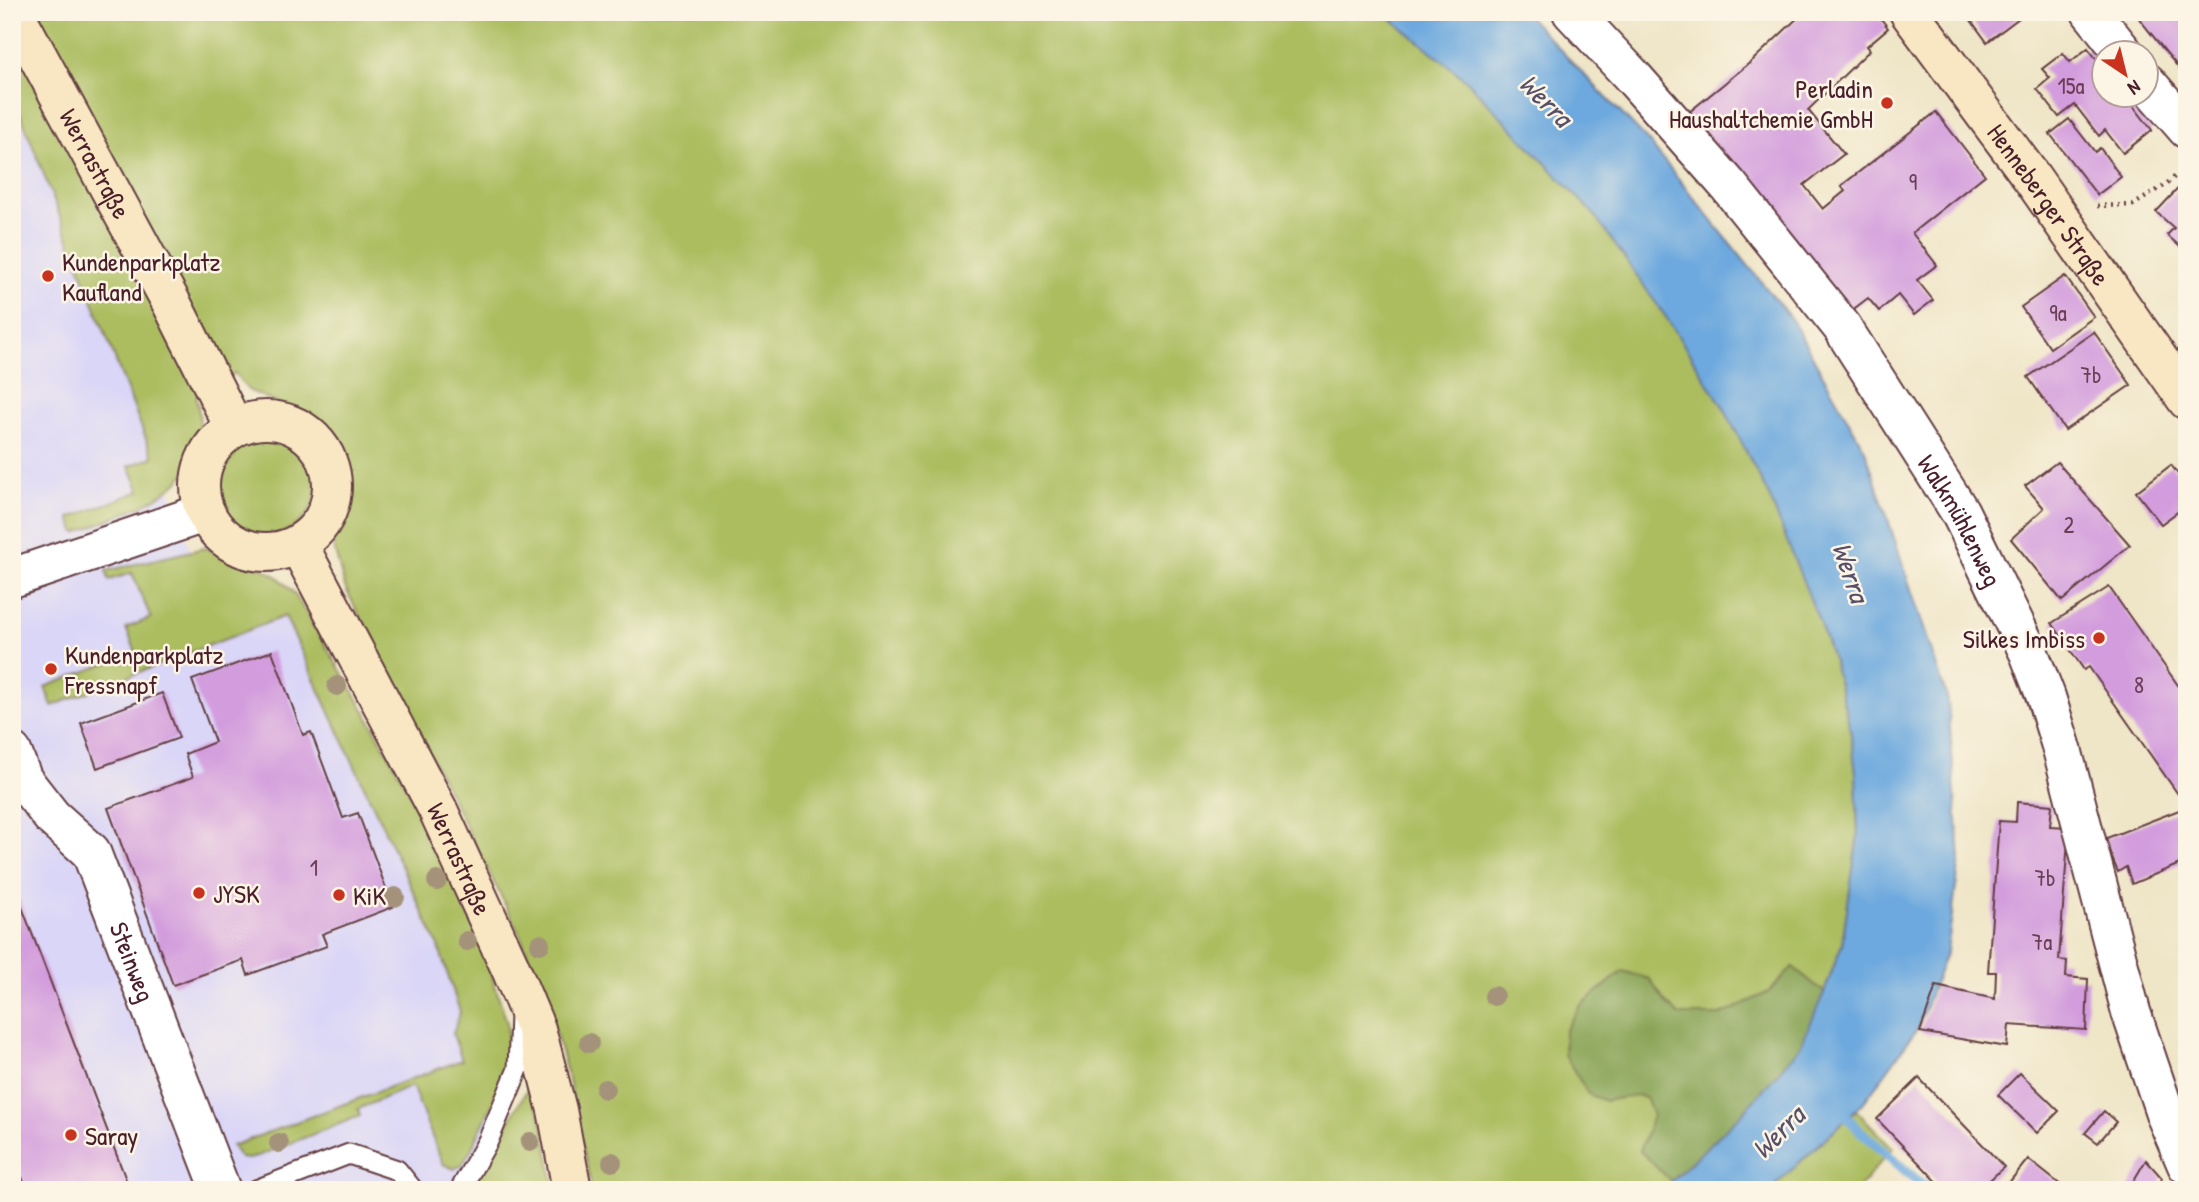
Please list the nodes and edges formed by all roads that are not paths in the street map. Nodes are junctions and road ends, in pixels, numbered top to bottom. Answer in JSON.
{"nodes":[{"id":1,"x":14,"y":12,"type":"edge"},
{"id":2,"x":1572,"y":12,"type":"edge"},
{"id":3,"x":1909,"y":12,"type":"edge"},
{"id":4,"x":2091,"y":12,"type":"edge"},
{"id":5,"x":2112,"y":38,"type":"edge"},
{"id":6,"x":2160,"y":97,"type":"edge"},
{"id":7,"x":2187,"y":129,"type":"edge"},
{"id":8,"x":2187,"y":400,"type":"edge"},
{"id":9,"x":234,"y":427,"type":"junction"},
{"id":10,"x":204,"y":513,"type":"junction"},
{"id":11,"x":298,"y":544,"type":"junction"},
{"id":12,"x":12,"y":578,"type":"edge"},
{"id":13,"x":12,"y":752,"type":"edge"},
{"id":14,"x":520,"y":993,"type":"junction"},
{"id":15,"x":2187,"y":1164,"type":"edge"},
{"id":16,"x":221,"y":1190,"type":"edge"},
{"id":17,"x":256,"y":1190,"type":"edge"},
{"id":18,"x":413,"y":1190,"type":"edge"},
{"id":19,"x":460,"y":1190,"type":"edge"},
{"id":20,"x":572,"y":1190,"type":"edge"}],
"edges":[{"from":1,"to":9,"type":"street","name":"Werrastraße"},
{"from":2,"to":15,"type":"street","name":"Walkmühlenweg"},
{"from":3,"to":8,"type":"street","name":"Henneberger Straße"},
{"from":4,"to":5,"type":"street"},
{"from":6,"to":7,"type":"street"},
{"from":9,"to":10,"type":"street"},
{"from":9,"to":11,"type":"street"},
{"from":10,"to":11,"type":"street"},
{"from":10,"to":12,"type":"street"},
{"from":11,"to":14,"type":"street","name":"Werrastraße"},
{"from":13,"to":16,"type":"street","name":"Steinweg"},
{"from":14,"to":19,"type":"lane"},
{"from":14,"to":20,"type":"street","name":"Werrastraße"},
{"from":17,"to":18,"type":"lane"}]}
